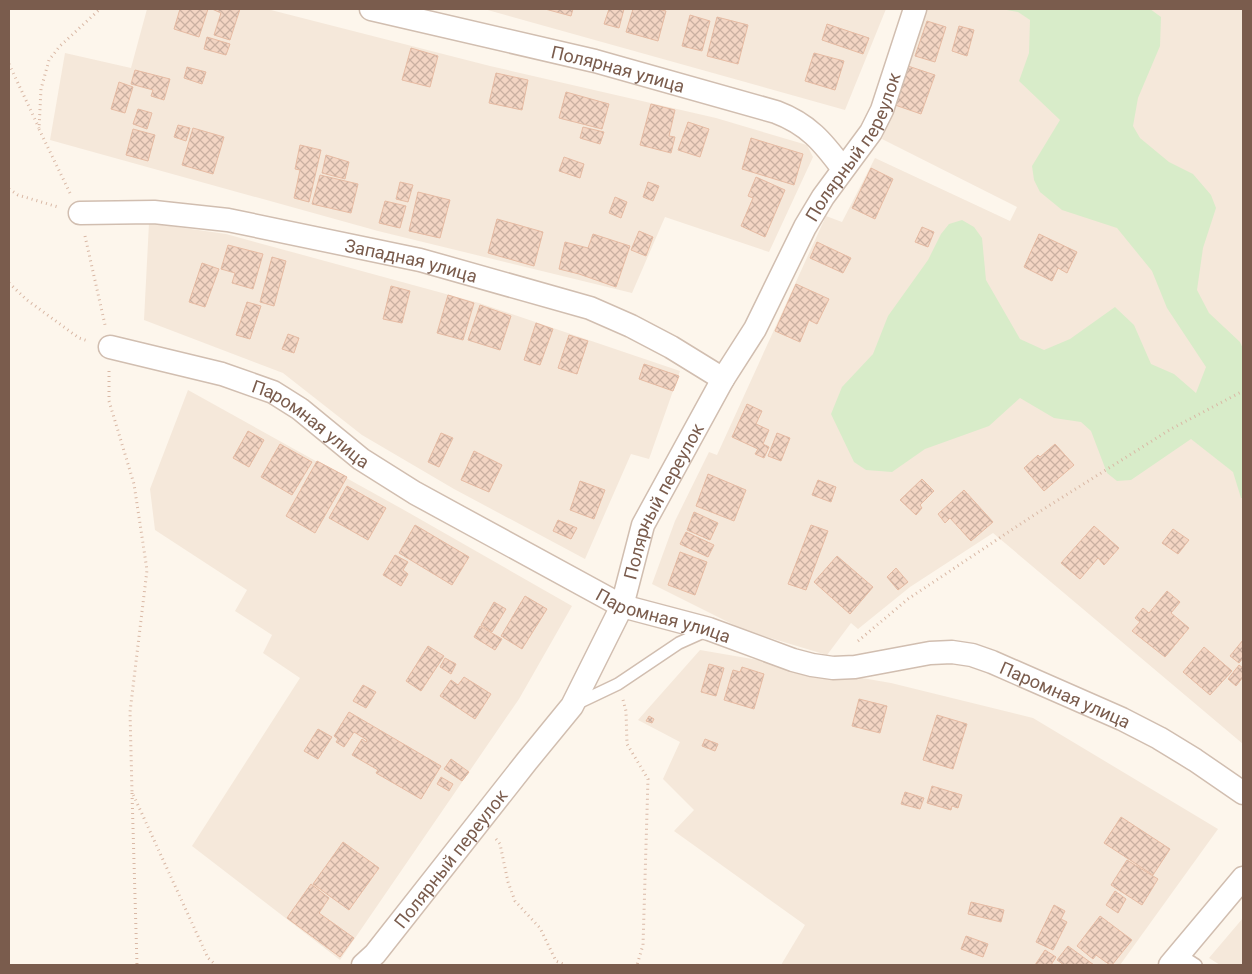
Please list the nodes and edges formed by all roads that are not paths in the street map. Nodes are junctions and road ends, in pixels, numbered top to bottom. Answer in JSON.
{"nodes":[{"id":1,"x":371,"y":9,"type":"edge"},
{"id":2,"x":915,"y":9,"type":"edge"},
{"id":3,"x":843,"y":169,"type":"junction"},
{"id":4,"x":80,"y":213,"type":"road end"},
{"id":5,"x":110,"y":347,"type":"road end"},
{"id":6,"x":723,"y":379,"type":"junction"},
{"id":7,"x":622,"y":606,"type":"junction"},
{"id":8,"x":709,"y":629,"type":"junction"},
{"id":9,"x":572,"y":706,"type":"junction"},
{"id":10,"x":1243,"y":793,"type":"edge"},
{"id":11,"x":1243,"y":878,"type":"edge"},
{"id":12,"x":1182,"y":962,"type":"edge"},
{"id":13,"x":363,"y":965,"type":"edge"}],
"edges":[{"from":1,"to":3,"type":"street","name":"Полярная улица"},
{"from":2,"to":3,"type":"street","name":"Полярный переулок"},
{"from":3,"to":6,"type":"street","name":"Полярный переулок"},
{"from":4,"to":6,"type":"street","name":"Западная улица"},
{"from":5,"to":7,"type":"street","name":"Паромная улица"},
{"from":6,"to":7,"type":"street","name":"Полярный переулок"},
{"from":7,"to":8,"type":"street","name":"Паромная улица"},
{"from":7,"to":9,"type":"street","name":"Полярный переулок"},
{"from":8,"to":9,"type":"lane"},
{"from":8,"to":10,"type":"street","name":"Паромная улица"},
{"from":9,"to":13,"type":"street","name":"Полярный переулок"},
{"from":11,"to":12,"type":"street"}]}
